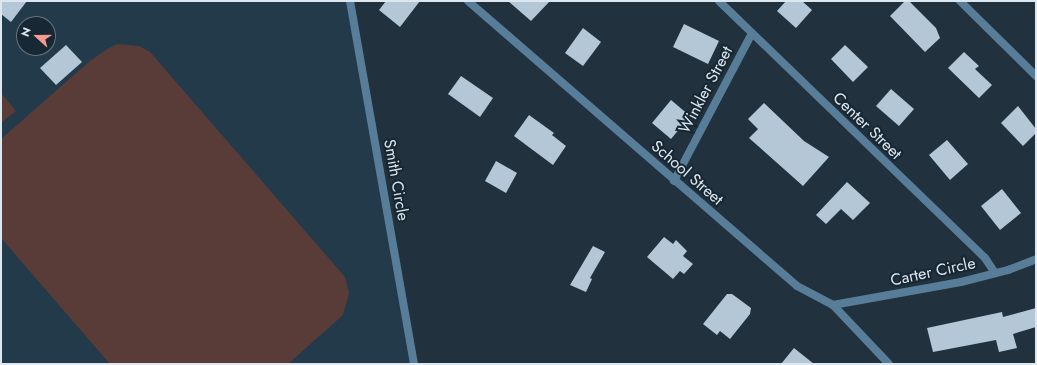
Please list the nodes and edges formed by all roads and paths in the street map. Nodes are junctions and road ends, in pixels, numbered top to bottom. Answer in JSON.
{"nodes":[{"id":1,"x":350,"y":1,"type":"edge"},
{"id":2,"x":468,"y":1,"type":"edge"},
{"id":3,"x":719,"y":1,"type":"edge"},
{"id":4,"x":960,"y":1,"type":"edge"},
{"id":5,"x":751,"y":35,"type":"junction"},
{"id":6,"x":1036,"y":76,"type":"edge"},
{"id":7,"x":674,"y":181,"type":"junction"},
{"id":8,"x":1036,"y":259,"type":"edge"},
{"id":9,"x":995,"y":274,"type":"junction"},
{"id":10,"x":833,"y":305,"type":"junction"},
{"id":11,"x":414,"y":364,"type":"edge"},
{"id":12,"x":889,"y":364,"type":"edge"}],
"edges":[{"from":1,"to":11,"type":"street","name":"Smith Circle"},
{"from":2,"to":7,"type":"street","name":"School Street"},
{"from":3,"to":5,"type":"street","name":"Center Street"},
{"from":4,"to":6,"type":"street"},
{"from":5,"to":7,"type":"street","name":"Winkler Street"},
{"from":5,"to":9,"type":"street","name":"Center Street"},
{"from":7,"to":10,"type":"street","name":"School Street"},
{"from":8,"to":9,"type":"street","name":"Carter Circle"},
{"from":9,"to":10,"type":"street","name":"Carter Circle"},
{"from":10,"to":12,"type":"street","name":"School Street"}]}
